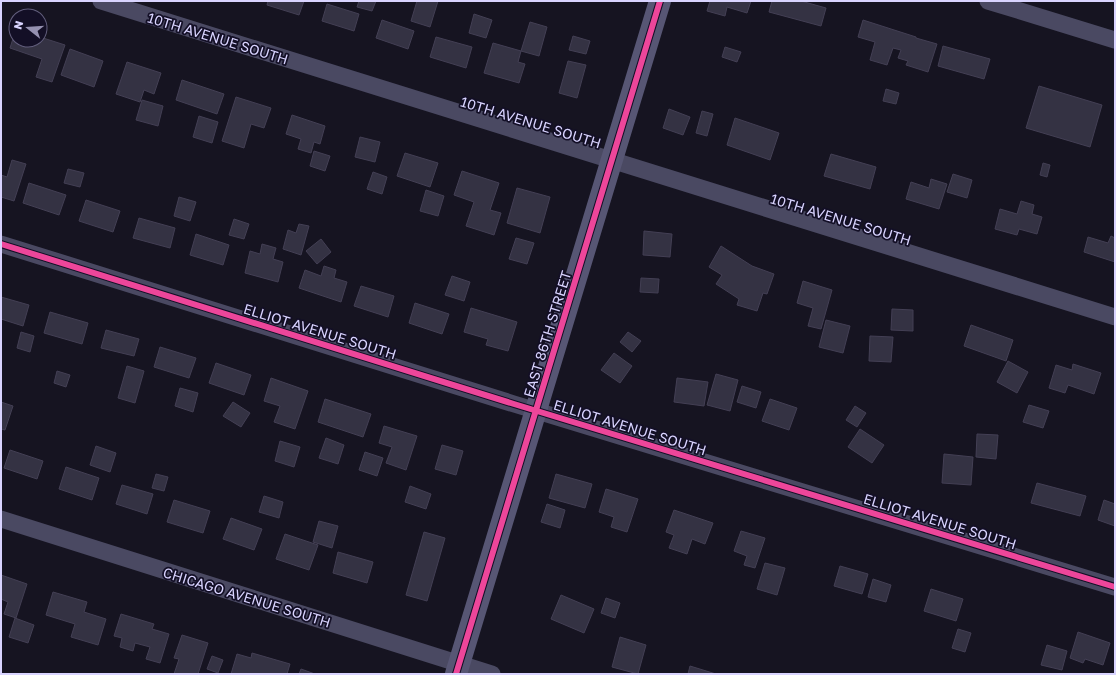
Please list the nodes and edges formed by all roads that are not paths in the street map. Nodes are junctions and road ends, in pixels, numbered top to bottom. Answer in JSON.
{"nodes":[{"id":1,"x":101,"y":1,"type":"edge"},
{"id":2,"x":660,"y":1,"type":"edge"},
{"id":3,"x":988,"y":1,"type":"edge"},
{"id":4,"x":1115,"y":40,"type":"edge"},
{"id":5,"x":612,"y":160,"type":"junction"},
{"id":6,"x":1,"y":244,"type":"edge"},
{"id":7,"x":1115,"y":317,"type":"edge"},
{"id":8,"x":536,"y":410,"type":"junction"},
{"id":9,"x":1,"y":519,"type":"edge"},
{"id":10,"x":1115,"y":587,"type":"edge"},
{"id":11,"x":457,"y":669,"type":"edge"},
{"id":12,"x":492,"y":674,"type":"edge"}],
"edges":[{"from":1,"to":5,"type":"street","name":"10TH AVENUE SOUTH"},
{"from":2,"to":5,"type":"street","name":"EAST 86TH STREET"},
{"from":3,"to":4,"type":"street"},
{"from":5,"to":7,"type":"street","name":"10TH AVENUE SOUTH"},
{"from":5,"to":8,"type":"street","name":"EAST 86TH STREET"},
{"from":6,"to":8,"type":"street","name":"ELLIOT AVENUE SOUTH"},
{"from":8,"to":10,"type":"street","name":"ELLIOT AVENUE SOUTH"},
{"from":8,"to":11,"type":"street","name":"EAST 86TH STREET"},
{"from":9,"to":11,"type":"street","name":"CHICAGO AVENUE SOUTH"},
{"from":11,"to":12,"type":"street","name":"CHICAGO AVENUE SOUTH"}]}
